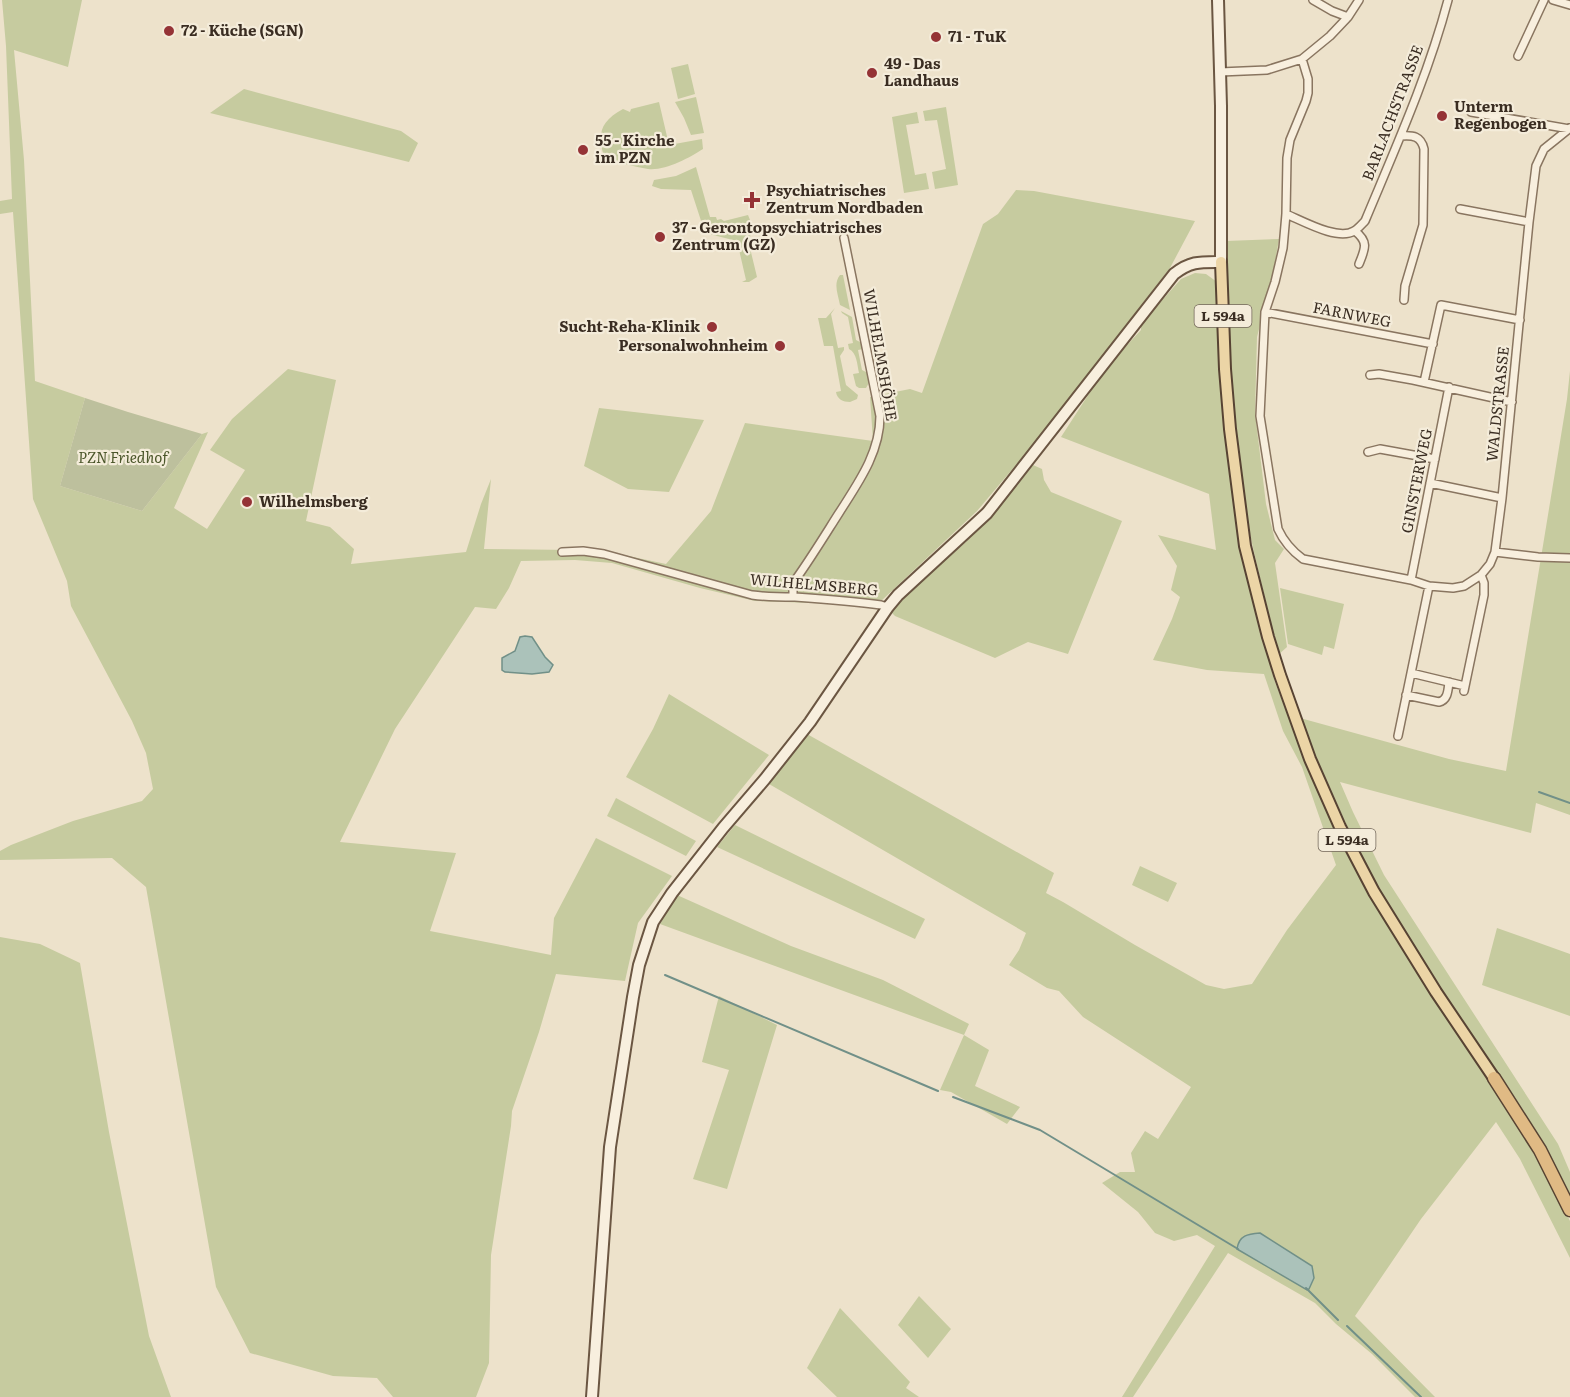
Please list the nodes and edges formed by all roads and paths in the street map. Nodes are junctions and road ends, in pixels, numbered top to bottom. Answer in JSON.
{"nodes":[{"id":1,"x":1218,"y":0,"type":"edge"},
{"id":2,"x":1313,"y":0,"type":"edge"},
{"id":3,"x":1359,"y":0,"type":"edge"},
{"id":4,"x":1448,"y":0,"type":"edge"},
{"id":5,"x":1544,"y":0,"type":"edge"},
{"id":6,"x":1553,"y":0,"type":"edge"},
{"id":7,"x":1570,"y":5,"type":"edge"},
{"id":8,"x":1348,"y":17,"type":"junction"},
{"id":9,"x":1518,"y":56,"type":"dead end"},
{"id":10,"x":1302,"y":59,"type":"junction"},
{"id":11,"x":1220,"y":72,"type":"junction"},
{"id":12,"x":1471,"y":111,"type":"dead end"},
{"id":13,"x":1570,"y":128,"type":"edge"},
{"id":14,"x":1401,"y":136,"type":"junction"},
{"id":15,"x":1460,"y":209,"type":"dead end"},
{"id":16,"x":1286,"y":214,"type":"junction"},
{"id":17,"x":1529,"y":222,"type":"junction"},
{"id":18,"x":1355,"y":231,"type":"junction"},
{"id":19,"x":844,"y":238,"type":"dead end"},
{"id":20,"x":1221,"y":262,"type":"junction"},
{"id":21,"x":1359,"y":264,"type":"dead end"},
{"id":22,"x":1404,"y":300,"type":"dead end"},
{"id":23,"x":1265,"y":312,"type":"junction"},
{"id":24,"x":1520,"y":320,"type":"junction"},
{"id":25,"x":1433,"y":344,"type":"junction"},
{"id":26,"x":1370,"y":375,"type":"dead end"},
{"id":27,"x":1424,"y":382,"type":"junction"},
{"id":28,"x":1449,"y":387,"type":"junction"},
{"id":29,"x":1512,"y":402,"type":"junction"},
{"id":30,"x":1368,"y":452,"type":"dead end"},
{"id":31,"x":1435,"y":459,"type":"junction"},
{"id":32,"x":1430,"y":483,"type":"junction"},
{"id":33,"x":1502,"y":498,"type":"junction"},
{"id":34,"x":562,"y":552,"type":"dead end"},
{"id":35,"x":1495,"y":552,"type":"junction"},
{"id":36,"x":1570,"y":558,"type":"edge"},
{"id":37,"x":1481,"y":575,"type":"junction"},
{"id":38,"x":1411,"y":580,"type":"junction"},
{"id":39,"x":1429,"y":586,"type":"junction"},
{"id":40,"x":793,"y":597,"type":"junction"},
{"id":41,"x":888,"y":606,"type":"junction"},
{"id":42,"x":1411,"y":673,"type":"junction"},
{"id":43,"x":1449,"y":682,"type":"junction"},
{"id":44,"x":1407,"y":695,"type":"junction"},
{"id":45,"x":1398,"y":736,"type":"dead end"},
{"id":46,"x":1494,"y":1078,"type":"joint"},
{"id":47,"x":1570,"y":1210,"type":"edge"},
{"id":48,"x":592,"y":1397,"type":"edge"}],
"edges":[{"from":1,"to":11,"type":"main road"},
{"from":2,"to":8,"type":"street"},
{"from":3,"to":8,"type":"street"},
{"from":4,"to":14,"type":"street","name":"BARLACHSTRASSE"},
{"from":5,"to":9,"type":"street"},
{"from":6,"to":7,"type":"street"},
{"from":8,"to":10,"type":"street"},
{"from":10,"to":11,"type":"street"},
{"from":10,"to":16,"type":"street"},
{"from":11,"to":20,"type":"main road"},
{"from":12,"to":13,"type":"street"},
{"from":13,"to":17,"type":"street","name":"WALDSTRASSE"},
{"from":14,"to":18,"type":"street","name":"BARLACHSTRASSE"},
{"from":14,"to":22,"type":"street"},
{"from":15,"to":17,"type":"street"},
{"from":16,"to":18,"type":"street"},
{"from":16,"to":23,"type":"street"},
{"from":17,"to":24,"type":"street","name":"WALDSTRASSE"},
{"from":18,"to":21,"type":"street"},
{"from":19,"to":40,"type":"street","name":"WILHELMSHÖHE"},
{"from":20,"to":41,"type":"main road"},
{"from":20,"to":46,"type":"main road","number":"L 594a"},
{"from":23,"to":25,"type":"street","name":"FARNWEG"},
{"from":23,"to":38,"type":"street"},
{"from":24,"to":25,"type":"street"},
{"from":24,"to":29,"type":"street","name":"WALDSTRASSE"},
{"from":25,"to":27,"type":"street"},
{"from":26,"to":27,"type":"street"},
{"from":27,"to":28,"type":"street"},
{"from":28,"to":29,"type":"street"},
{"from":28,"to":31,"type":"street","name":"GINSTERWEG"},
{"from":29,"to":33,"type":"street","name":"WALDSTRASSE"},
{"from":30,"to":31,"type":"street"},
{"from":31,"to":32,"type":"street","name":"GINSTERWEG"},
{"from":32,"to":33,"type":"street"},
{"from":32,"to":38,"type":"street","name":"GINSTERWEG"},
{"from":33,"to":35,"type":"street","name":"WALDSTRASSE"},
{"from":34,"to":40,"type":"street","name":"WILHELMSBERG"},
{"from":35,"to":36,"type":"street"},
{"from":35,"to":37,"type":"street","name":"WALDSTRASSE"},
{"from":37,"to":39,"type":"street"},
{"from":37,"to":43,"type":"street"},
{"from":38,"to":39,"type":"street"},
{"from":39,"to":42,"type":"street"},
{"from":40,"to":41,"type":"street","name":"WILHELMSBERG"},
{"from":41,"to":48,"type":"main road"},
{"from":42,"to":43,"type":"street"},
{"from":42,"to":44,"type":"street"},
{"from":43,"to":44,"type":"street"},
{"from":44,"to":45,"type":"street"},
{"from":46,"to":47,"type":"highway","number":"L 594a"}]}
